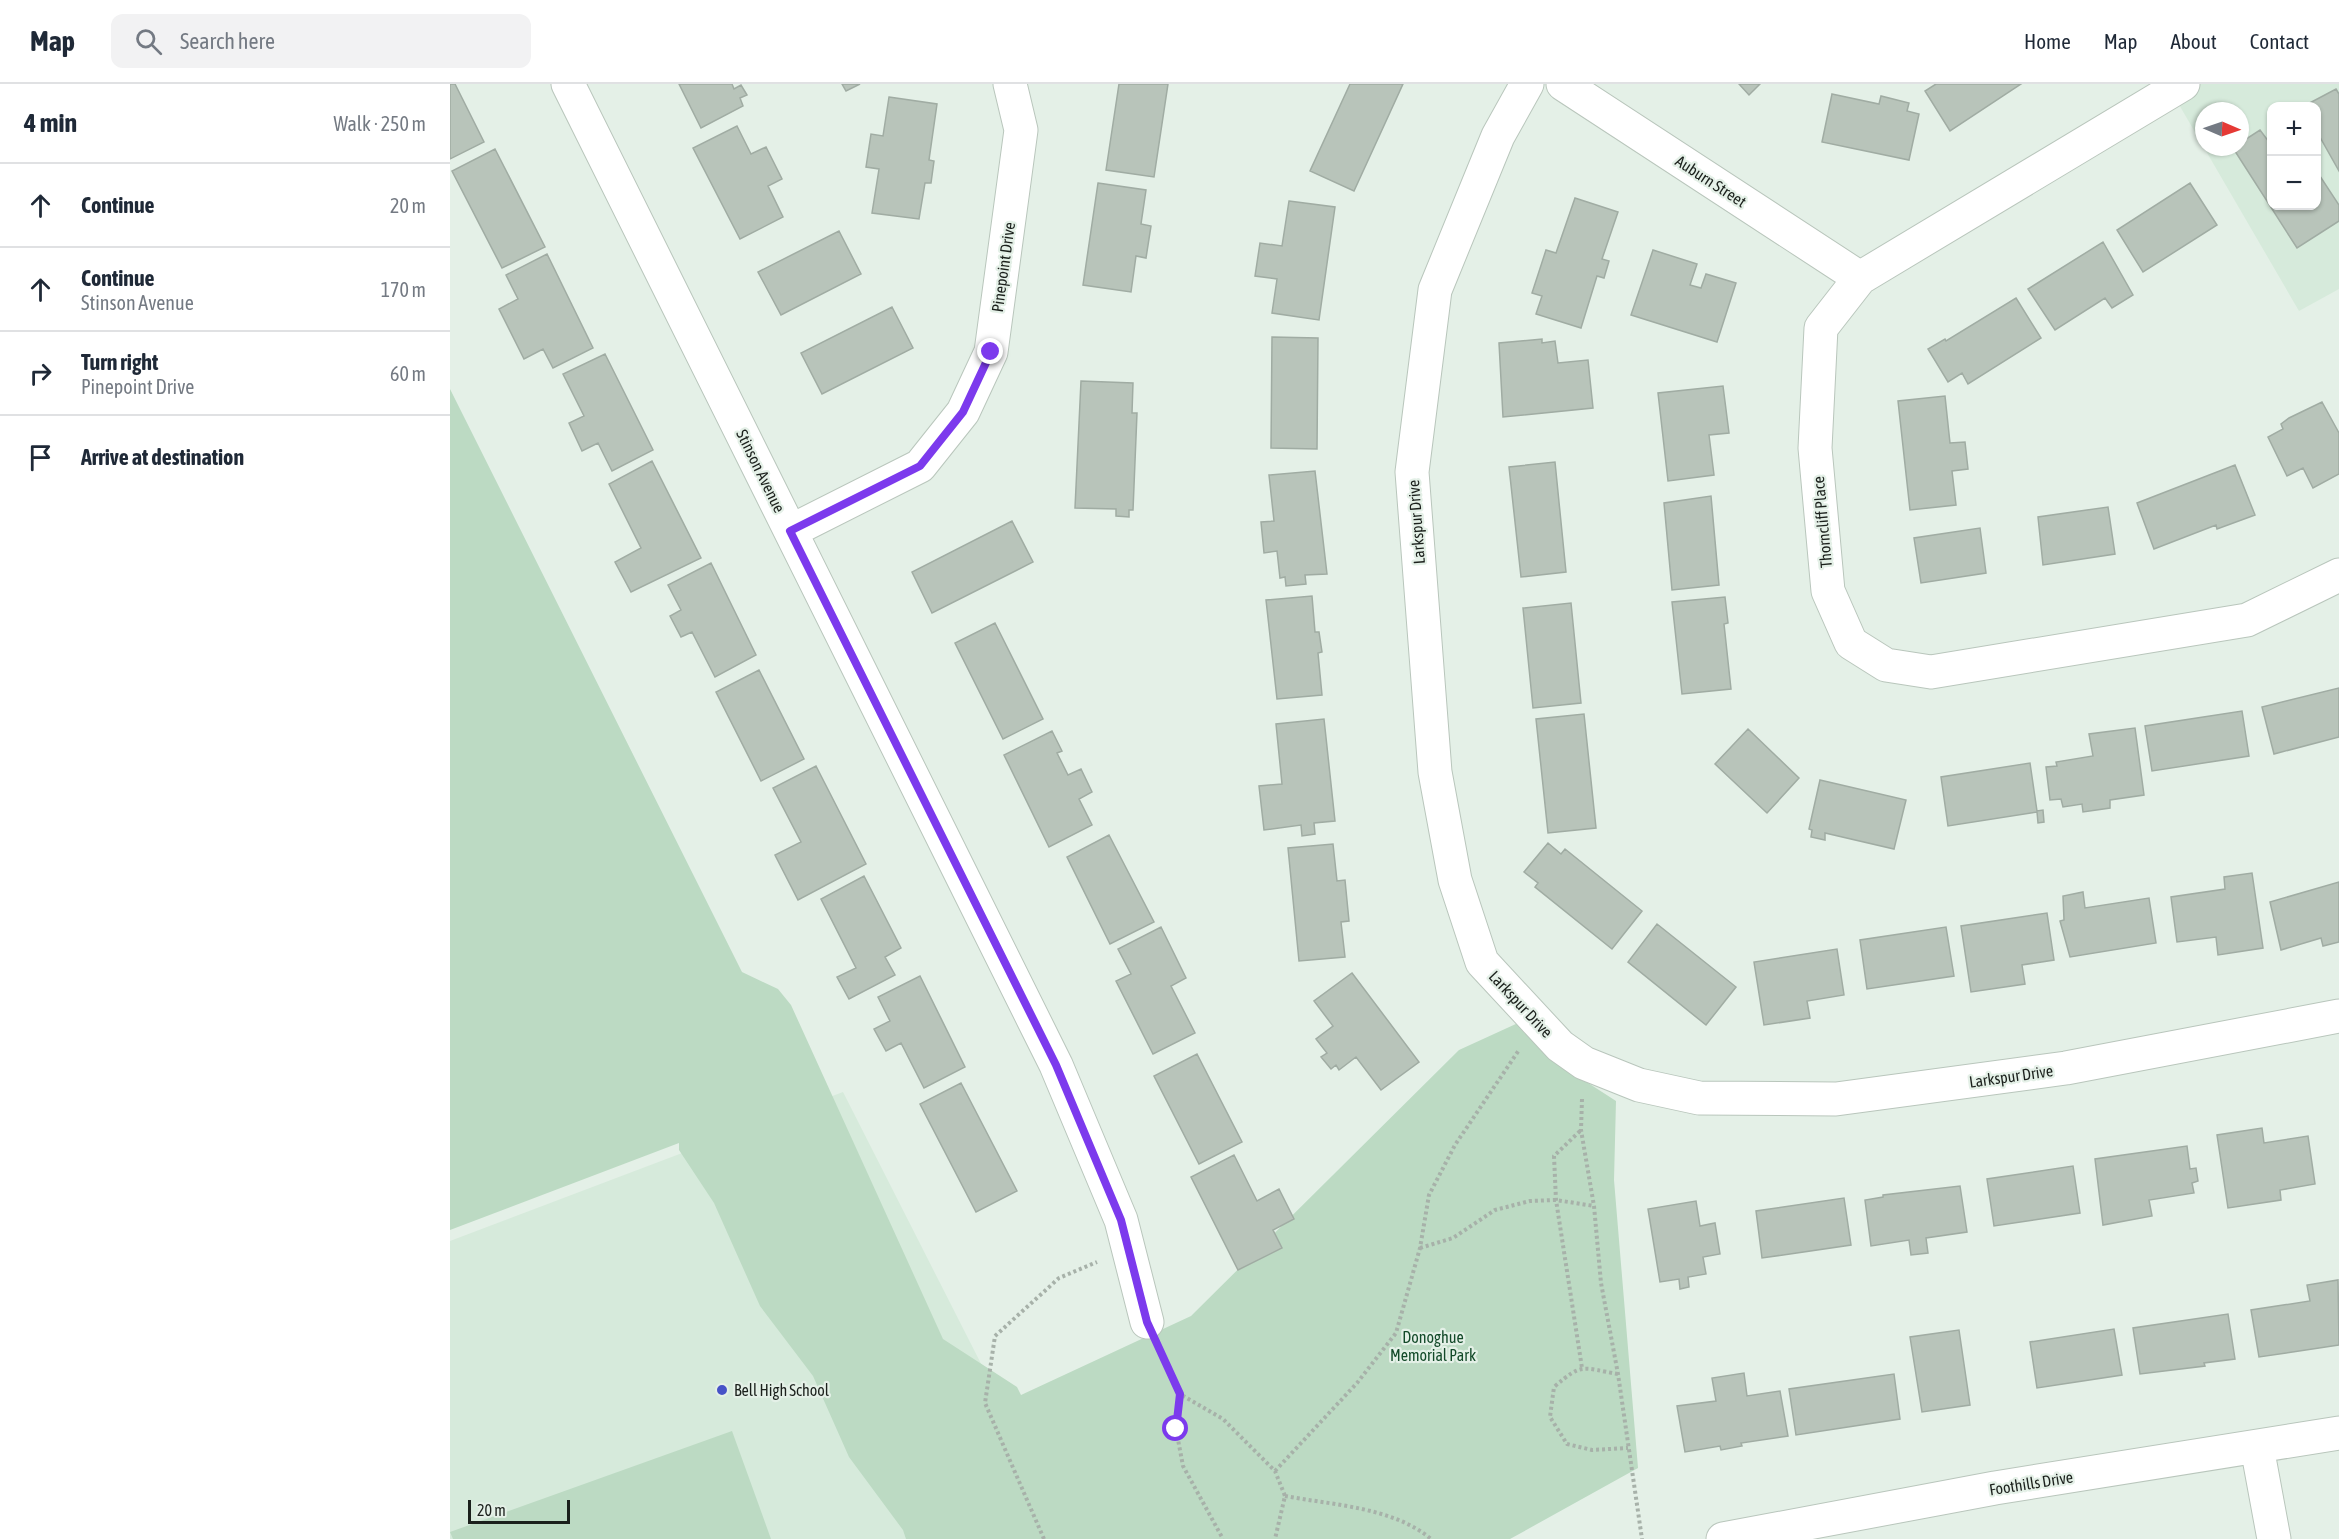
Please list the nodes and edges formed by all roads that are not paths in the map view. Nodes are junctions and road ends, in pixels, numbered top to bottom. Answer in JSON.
{"nodes":[{"id":1,"x":567,"y":84,"type":"edge"},
{"id":2,"x":1010,"y":84,"type":"edge"},
{"id":3,"x":1527,"y":84,"type":"edge"},
{"id":4,"x":1563,"y":84,"type":"edge"},
{"id":5,"x":2183,"y":84,"type":"edge"},
{"id":6,"x":1860,"y":278,"type":"junction"},
{"id":7,"x":790,"y":531,"type":"junction"},
{"id":8,"x":2339,"y":575,"type":"edge"},
{"id":9,"x":2339,"y":1016,"type":"edge"},
{"id":10,"x":1147,"y":1322,"type":"road end"},
{"id":11,"x":2339,"y":1433,"type":"edge"},
{"id":12,"x":2257,"y":1447,"type":"junction"},
{"id":13,"x":1796,"y":1533,"type":"edge"},
{"id":14,"x":1723,"y":1539,"type":"edge"},
{"id":15,"x":2274,"y":1539,"type":"edge"}],
"edges":[{"from":1,"to":7,"type":"street","name":"Stinson Avenue"},
{"from":2,"to":7,"type":"street","name":"Pinepoint Drive"},
{"from":3,"to":9,"type":"street","name":"Larkspur Drive"},
{"from":4,"to":6,"type":"street","name":"Auburn Street"},
{"from":5,"to":6,"type":"street","name":"Thorncliff Place"},
{"from":6,"to":8,"type":"street","name":"Thorncliff Place"},
{"from":7,"to":10,"type":"street","name":"Stinson Avenue"},
{"from":11,"to":12,"type":"street","name":"Foothills Drive"},
{"from":12,"to":13,"type":"street","name":"Foothills Drive"},
{"from":12,"to":15,"type":"street"},
{"from":13,"to":14,"type":"street","name":"Foothills Drive"}]}
